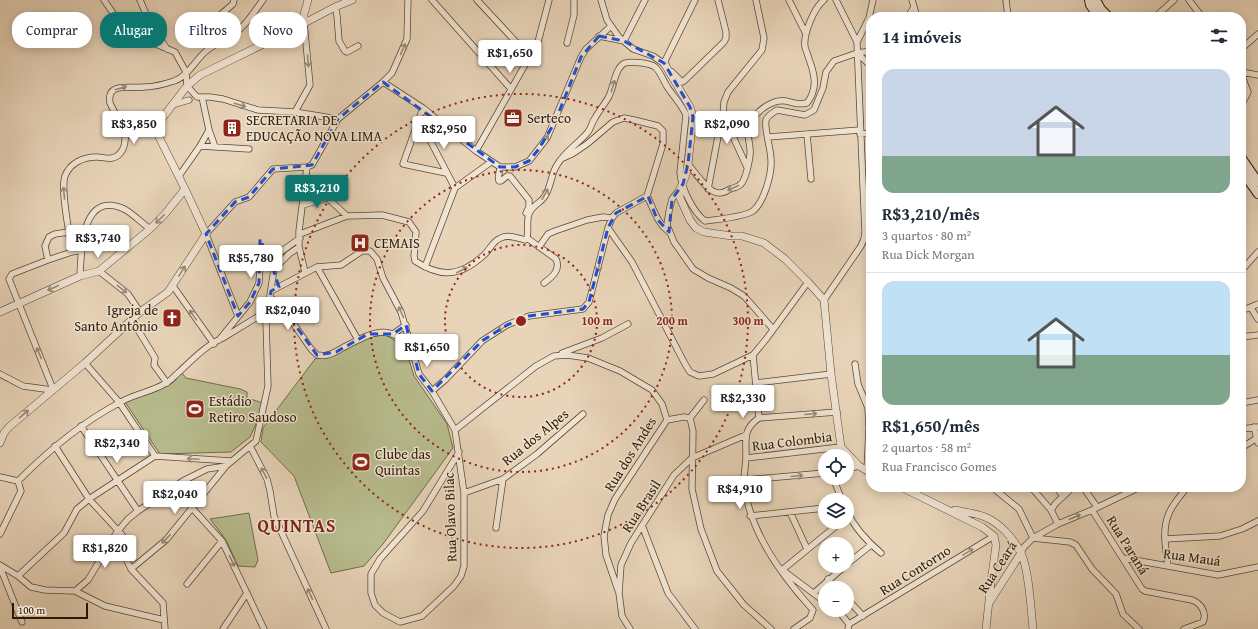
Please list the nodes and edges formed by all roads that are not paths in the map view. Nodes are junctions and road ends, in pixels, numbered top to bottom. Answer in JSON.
{"nodes":[{"id":1,"x":104,"y":0,"type":"edge"},
{"id":2,"x":140,"y":0,"type":"edge"},
{"id":3,"x":234,"y":0,"type":"edge"},
{"id":4,"x":263,"y":0,"type":"edge"},
{"id":5,"x":308,"y":0,"type":"edge"},
{"id":6,"x":352,"y":0,"type":"edge"},
{"id":7,"x":408,"y":0,"type":"edge"},
{"id":8,"x":432,"y":0,"type":"edge"},
{"id":9,"x":477,"y":0,"type":"edge"},
{"id":10,"x":549,"y":0,"type":"edge"},
{"id":11,"x":574,"y":0,"type":"edge"},
{"id":12,"x":601,"y":0,"type":"edge"},
{"id":13,"x":644,"y":0,"type":"edge"},
{"id":14,"x":695,"y":0,"type":"edge"},
{"id":15,"x":718,"y":0,"type":"edge"},
{"id":16,"x":756,"y":0,"type":"edge"},
{"id":17,"x":789,"y":0,"type":"edge"},
{"id":18,"x":824,"y":0,"type":"edge"},
{"id":19,"x":836,"y":0,"type":"edge"},
{"id":20,"x":873,"y":0,"type":"edge"},
{"id":21,"x":912,"y":0,"type":"edge"},
{"id":22,"x":1006,"y":0,"type":"edge"},
{"id":23,"x":1089,"y":0,"type":"edge"},
{"id":24,"x":1096,"y":0,"type":"edge"},
{"id":25,"x":1174,"y":0,"type":"edge"},
{"id":26,"x":1189,"y":0,"type":"edge"},
{"id":27,"x":335,"y":7,"type":"junction"},
{"id":28,"x":914,"y":7,"type":"junction"},
{"id":29,"x":223,"y":12,"type":"edge"},
{"id":30,"x":305,"y":12,"type":"edge"},
{"id":31,"x":870,"y":12,"type":"edge"},
{"id":32,"x":911,"y":12,"type":"edge"},
{"id":33,"x":916,"y":12,"type":"edge"},
{"id":34,"x":1007,"y":12,"type":"edge"},
{"id":35,"x":1095,"y":12,"type":"edge"},
{"id":36,"x":1104,"y":12,"type":"edge"},
{"id":37,"x":1161,"y":12,"type":"edge"},
{"id":38,"x":1198,"y":12,"type":"edge"},
{"id":39,"x":307,"y":21,"type":"edge"},
{"id":40,"x":866,"y":24,"type":"edge"},
{"id":41,"x":611,"y":26,"type":"junction"},
{"id":42,"x":806,"y":34,"type":"junction"},
{"id":43,"x":1258,"y":34,"type":"edge"},
{"id":44,"x":599,"y":36,"type":"junction"},
{"id":45,"x":624,"y":41,"type":"junction"},
{"id":46,"x":857,"y":42,"type":"junction"},
{"id":47,"x":567,"y":43,"type":"dead end"},
{"id":48,"x":1246,"y":45,"type":"edge"},
{"id":49,"x":358,"y":46,"type":"dead end"},
{"id":50,"x":255,"y":48,"type":"edge"},
{"id":51,"x":306,"y":48,"type":"edge"},
{"id":52,"x":168,"y":49,"type":"junction"},
{"id":53,"x":866,"y":52,"type":"edge"},
{"id":54,"x":857,"y":53,"type":"junction"},
{"id":55,"x":530,"y":57,"type":"junction"},
{"id":56,"x":866,"y":61,"type":"edge"},
{"id":57,"x":664,"y":63,"type":"junction"},
{"id":58,"x":186,"y":72,"type":"junction"},
{"id":59,"x":1246,"y":74,"type":"edge"},
{"id":60,"x":1258,"y":76,"type":"edge"},
{"id":61,"x":383,"y":82,"type":"junction"},
{"id":62,"x":1246,"y":84,"type":"edge"},
{"id":63,"x":187,"y":86,"type":"junction"},
{"id":64,"x":512,"y":89,"type":"junction"},
{"id":65,"x":1246,"y":96,"type":"edge"},
{"id":66,"x":200,"y":97,"type":"junction"},
{"id":67,"x":189,"y":100,"type":"dead end"},
{"id":68,"x":172,"y":105,"type":"junction"},
{"id":69,"x":423,"y":108,"type":"junction"},
{"id":70,"x":295,"y":112,"type":"junction"},
{"id":71,"x":723,"y":115,"type":"junction"},
{"id":72,"x":338,"y":119,"type":"junction"},
{"id":73,"x":419,"y":120,"type":"junction"},
{"id":74,"x":209,"y":130,"type":"junction"},
{"id":75,"x":860,"y":132,"type":"junction"},
{"id":76,"x":866,"y":133,"type":"edge"},
{"id":77,"x":807,"y":134,"type":"junction"},
{"id":78,"x":768,"y":137,"type":"junction"},
{"id":79,"x":200,"y":146,"type":"junction"},
{"id":80,"x":215,"y":147,"type":"junction"},
{"id":81,"x":250,"y":149,"type":"dead end"},
{"id":82,"x":476,"y":151,"type":"junction"},
{"id":83,"x":561,"y":159,"type":"junction"},
{"id":84,"x":491,"y":162,"type":"junction"},
{"id":85,"x":688,"y":164,"type":"junction"},
{"id":86,"x":1246,"y":164,"type":"edge"},
{"id":87,"x":308,"y":167,"type":"junction"},
{"id":88,"x":500,"y":167,"type":"junction"},
{"id":89,"x":748,"y":167,"type":"junction"},
{"id":90,"x":446,"y":173,"type":"junction"},
{"id":91,"x":179,"y":176,"type":"junction"},
{"id":92,"x":1246,"y":177,"type":"edge"},
{"id":93,"x":307,"y":179,"type":"junction"},
{"id":94,"x":811,"y":179,"type":"dead end"},
{"id":95,"x":1258,"y":182,"type":"edge"},
{"id":96,"x":682,"y":187,"type":"junction"},
{"id":97,"x":455,"y":188,"type":"junction"},
{"id":98,"x":185,"y":189,"type":"junction"},
{"id":99,"x":708,"y":189,"type":"junction"},
{"id":100,"x":1258,"y":194,"type":"edge"},
{"id":101,"x":647,"y":196,"type":"junction"},
{"id":102,"x":327,"y":198,"type":"junction"},
{"id":103,"x":303,"y":205,"type":"junction"},
{"id":104,"x":347,"y":216,"type":"junction"},
{"id":105,"x":612,"y":218,"type":"junction"},
{"id":106,"x":528,"y":220,"type":"junction"},
{"id":107,"x":608,"y":228,"type":"junction"},
{"id":108,"x":150,"y":229,"type":"junction"},
{"id":109,"x":69,"y":232,"type":"junction"},
{"id":110,"x":669,"y":232,"type":"junction"},
{"id":111,"x":206,"y":234,"type":"junction"},
{"id":112,"x":300,"y":236,"type":"junction"},
{"id":113,"x":527,"y":238,"type":"junction"},
{"id":114,"x":299,"y":247,"type":"junction"},
{"id":115,"x":539,"y":247,"type":"junction"},
{"id":116,"x":81,"y":250,"type":"junction"},
{"id":117,"x":72,"y":252,"type":"junction"},
{"id":118,"x":1258,"y":252,"type":"edge"},
{"id":119,"x":48,"y":260,"type":"junction"},
{"id":120,"x":1246,"y":265,"type":"edge"},
{"id":121,"x":317,"y":267,"type":"junction"},
{"id":122,"x":425,"y":267,"type":"junction"},
{"id":123,"x":274,"y":269,"type":"junction"},
{"id":124,"x":99,"y":271,"type":"junction"},
{"id":125,"x":306,"y":272,"type":"junction"},
{"id":126,"x":80,"y":276,"type":"junction"},
{"id":127,"x":808,"y":282,"type":"junction"},
{"id":128,"x":544,"y":283,"type":"dead end"},
{"id":129,"x":282,"y":285,"type":"junction"},
{"id":130,"x":172,"y":286,"type":"junction"},
{"id":131,"x":270,"y":294,"type":"junction"},
{"id":132,"x":824,"y":300,"type":"junction"},
{"id":133,"x":19,"y":304,"type":"junction"},
{"id":134,"x":1258,"y":304,"type":"edge"},
{"id":135,"x":282,"y":307,"type":"junction"},
{"id":136,"x":1251,"y":308,"type":"junction"},
{"id":137,"x":1246,"y":310,"type":"edge"},
{"id":138,"x":268,"y":311,"type":"junction"},
{"id":139,"x":0,"y":312,"type":"edge"},
{"id":140,"x":140,"y":312,"type":"junction"},
{"id":141,"x":238,"y":316,"type":"junction"},
{"id":142,"x":1258,"y":319,"type":"edge"},
{"id":143,"x":132,"y":320,"type":"junction"},
{"id":144,"x":628,"y":324,"type":"dead end"},
{"id":145,"x":406,"y":325,"type":"junction"},
{"id":146,"x":773,"y":329,"type":"junction"},
{"id":147,"x":393,"y":334,"type":"junction"},
{"id":148,"x":1258,"y":335,"type":"edge"},
{"id":149,"x":1246,"y":336,"type":"edge"},
{"id":150,"x":358,"y":340,"type":"junction"},
{"id":151,"x":216,"y":342,"type":"junction"},
{"id":152,"x":412,"y":350,"type":"junction"},
{"id":153,"x":753,"y":355,"type":"junction"},
{"id":154,"x":554,"y":356,"type":"junction"},
{"id":155,"x":85,"y":363,"type":"junction"},
{"id":156,"x":855,"y":364,"type":"dead end"},
{"id":157,"x":0,"y":374,"type":"edge"},
{"id":158,"x":831,"y":374,"type":"junction"},
{"id":159,"x":167,"y":383,"type":"junction"},
{"id":160,"x":756,"y":383,"type":"junction"},
{"id":161,"x":53,"y":390,"type":"junction"},
{"id":162,"x":432,"y":391,"type":"junction"},
{"id":163,"x":704,"y":400,"type":"dead end"},
{"id":164,"x":1258,"y":400,"type":"edge"},
{"id":165,"x":120,"y":402,"type":"junction"},
{"id":166,"x":1246,"y":402,"type":"edge"},
{"id":167,"x":866,"y":403,"type":"edge"},
{"id":168,"x":837,"y":412,"type":"junction"},
{"id":169,"x":583,"y":414,"type":"dead end"},
{"id":170,"x":690,"y":418,"type":"junction"},
{"id":171,"x":758,"y":418,"type":"junction"},
{"id":172,"x":667,"y":420,"type":"junction"},
{"id":173,"x":81,"y":426,"type":"junction"},
{"id":174,"x":1256,"y":427,"type":"edge"},
{"id":175,"x":1246,"y":428,"type":"edge"},
{"id":176,"x":455,"y":430,"type":"junction"},
{"id":177,"x":746,"y":435,"type":"junction"},
{"id":178,"x":1257,"y":441,"type":"edge"},
{"id":179,"x":0,"y":444,"type":"edge"},
{"id":180,"x":55,"y":446,"type":"junction"},
{"id":181,"x":250,"y":446,"type":"junction"},
{"id":182,"x":1246,"y":446,"type":"edge"},
{"id":183,"x":841,"y":447,"type":"junction"},
{"id":184,"x":459,"y":452,"type":"junction"},
{"id":185,"x":155,"y":456,"type":"junction"},
{"id":186,"x":692,"y":458,"type":"junction"},
{"id":187,"x":746,"y":458,"type":"junction"},
{"id":188,"x":231,"y":461,"type":"junction"},
{"id":189,"x":226,"y":466,"type":"junction"},
{"id":190,"x":858,"y":466,"type":"junction"},
{"id":191,"x":854,"y":467,"type":"edge"},
{"id":192,"x":866,"y":470,"type":"edge"},
{"id":193,"x":818,"y":474,"type":"edge"},
{"id":194,"x":0,"y":477,"type":"edge"},
{"id":195,"x":503,"y":479,"type":"junction"},
{"id":196,"x":744,"y":480,"type":"junction"},
{"id":197,"x":18,"y":481,"type":"junction"},
{"id":198,"x":117,"y":481,"type":"junction"},
{"id":199,"x":912,"y":492,"type":"edge"},
{"id":200,"x":998,"y":492,"type":"edge"},
{"id":201,"x":1035,"y":492,"type":"edge"},
{"id":202,"x":1060,"y":492,"type":"edge"},
{"id":203,"x":1068,"y":492,"type":"edge"},
{"id":204,"x":1086,"y":492,"type":"edge"},
{"id":205,"x":1130,"y":492,"type":"edge"},
{"id":206,"x":1184,"y":492,"type":"edge"},
{"id":207,"x":464,"y":493,"type":"junction"},
{"id":208,"x":1064,"y":496,"type":"junction"},
{"id":209,"x":89,"y":499,"type":"junction"},
{"id":210,"x":943,"y":507,"type":"junction"},
{"id":211,"x":192,"y":508,"type":"junction"},
{"id":212,"x":818,"y":509,"type":"edge"},
{"id":213,"x":1094,"y":509,"type":"junction"},
{"id":214,"x":1051,"y":510,"type":"junction"},
{"id":215,"x":138,"y":511,"type":"junction"},
{"id":216,"x":790,"y":512,"type":"junction"},
{"id":217,"x":750,"y":516,"type":"junction"},
{"id":218,"x":1258,"y":521,"type":"edge"},
{"id":219,"x":854,"y":523,"type":"edge"},
{"id":220,"x":1058,"y":524,"type":"junction"},
{"id":221,"x":642,"y":525,"type":"junction"},
{"id":222,"x":496,"y":528,"type":"dead end"},
{"id":223,"x":832,"y":529,"type":"edge"},
{"id":224,"x":118,"y":532,"type":"junction"},
{"id":225,"x":0,"y":534,"type":"edge"},
{"id":226,"x":994,"y":536,"type":"junction"},
{"id":227,"x":1033,"y":538,"type":"junction"},
{"id":228,"x":1165,"y":539,"type":"junction"},
{"id":229,"x":222,"y":541,"type":"junction"},
{"id":230,"x":871,"y":545,"type":"junction"},
{"id":231,"x":807,"y":549,"type":"junction"},
{"id":232,"x":881,"y":553,"type":"dead end"},
{"id":233,"x":1022,"y":553,"type":"junction"},
{"id":234,"x":1123,"y":558,"type":"junction"},
{"id":235,"x":854,"y":559,"type":"edge"},
{"id":236,"x":0,"y":566,"type":"edge"},
{"id":237,"x":1168,"y":566,"type":"junction"},
{"id":238,"x":1258,"y":567,"type":"edge"},
{"id":239,"x":131,"y":569,"type":"junction"},
{"id":240,"x":782,"y":570,"type":"junction"},
{"id":241,"x":836,"y":573,"type":"edge"},
{"id":242,"x":18,"y":576,"type":"junction"},
{"id":243,"x":828,"y":579,"type":"joint"},
{"id":244,"x":991,"y":582,"type":"junction"},
{"id":245,"x":187,"y":584,"type":"dead end"},
{"id":246,"x":1000,"y":584,"type":"junction"},
{"id":247,"x":75,"y":591,"type":"junction"},
{"id":248,"x":247,"y":593,"type":"junction"},
{"id":249,"x":619,"y":593,"type":"junction"},
{"id":250,"x":814,"y":593,"type":"junction"},
{"id":251,"x":818,"y":596,"type":"edge"},
{"id":252,"x":988,"y":605,"type":"junction"},
{"id":253,"x":854,"y":606,"type":"edge"},
{"id":254,"x":863,"y":616,"type":"junction"},
{"id":255,"x":842,"y":617,"type":"edge"},
{"id":256,"x":164,"y":620,"type":"junction"},
{"id":257,"x":22,"y":622,"type":"dead end"},
{"id":258,"x":849,"y":626,"type":"edge"},
{"id":259,"x":165,"y":629,"type":"edge"},
{"id":260,"x":223,"y":629,"type":"edge"},
{"id":261,"x":264,"y":629,"type":"edge"},
{"id":262,"x":326,"y":629,"type":"edge"},
{"id":263,"x":630,"y":629,"type":"edge"},
{"id":264,"x":695,"y":629,"type":"edge"},
{"id":265,"x":771,"y":629,"type":"edge"},
{"id":266,"x":794,"y":629,"type":"edge"},
{"id":267,"x":986,"y":629,"type":"edge"},
{"id":268,"x":1033,"y":629,"type":"edge"},
{"id":269,"x":1139,"y":629,"type":"edge"},
{"id":270,"x":1184,"y":629,"type":"edge"}],
"edges":[{"from":1,"to":52,"type":"street"},
{"from":2,"to":52,"type":"street"},
{"from":3,"to":29,"type":"street"},
{"from":4,"to":58,"type":"street"},
{"from":5,"to":30,"type":"street"},
{"from":6,"to":27,"type":"street"},
{"from":61,"to":7,"type":"street","one_way":true},
{"from":8,"to":64,"type":"street"},
{"from":9,"to":55,"type":"street"},
{"from":10,"to":55,"type":"street"},
{"from":11,"to":47,"type":"street"},
{"from":12,"to":41,"type":"street"},
{"from":13,"to":45,"type":"street"},
{"from":14,"to":57,"type":"street"},
{"from":15,"to":57,"type":"street"},
{"from":16,"to":71,"type":"street"},
{"from":17,"to":42,"type":"street"},
{"from":18,"to":42,"type":"street"},
{"from":19,"to":46,"type":"street"},
{"from":20,"to":31,"type":"street"},
{"from":21,"to":28,"type":"street"},
{"from":22,"to":34,"type":"street"},
{"from":23,"to":35,"type":"main road"},
{"from":24,"to":36,"type":"main road"},
{"from":25,"to":37,"type":"street"},
{"from":26,"to":38,"type":"street"},
{"from":27,"to":39,"type":"street"},
{"from":27,"to":49,"type":"street"},
{"from":28,"to":32,"type":"street"},
{"from":28,"to":33,"type":"street"},
{"from":40,"to":46,"type":"street"},
{"from":41,"to":44,"type":"street"},
{"from":41,"to":45,"type":"street"},
{"from":42,"to":89,"type":"street"},
{"from":43,"to":48,"type":"street"},
{"from":44,"to":45,"type":"street"},
{"from":88,"to":44,"type":"street","one_way":true},
{"from":45,"to":57,"type":"street"},
{"from":46,"to":54,"type":"street"},
{"from":50,"to":63,"type":"street"},
{"from":51,"to":70,"type":"street","one_way":true},
{"from":52,"to":58,"type":"street"},
{"from":53,"to":54,"type":"street"},
{"from":54,"to":56,"type":"street"},
{"from":54,"to":75,"type":"street"},
{"from":54,"to":78,"type":"street"},
{"from":55,"to":64,"type":"street"},
{"from":57,"to":85,"type":"street"},
{"from":58,"to":63,"type":"street"},
{"from":109,"to":58,"type":"street","one_way":true},
{"from":59,"to":60,"type":"street"},
{"from":61,"to":69,"type":"street"},
{"from":61,"to":72,"type":"street"},
{"from":62,"to":65,"type":"street"},
{"from":63,"to":66,"type":"street"},
{"from":63,"to":68,"type":"street"},
{"from":64,"to":82,"type":"street"},
{"from":66,"to":70,"type":"street","one_way":true},
{"from":66,"to":74,"type":"street"},
{"from":67,"to":68,"type":"street"},
{"from":68,"to":91,"type":"street"},
{"from":69,"to":73,"type":"street"},
{"from":69,"to":82,"type":"street"},
{"from":70,"to":72,"type":"street"},
{"from":71,"to":89,"type":"street"},
{"from":71,"to":99,"type":"street"},
{"from":72,"to":87,"type":"street"},
{"from":73,"to":90,"type":"street"},
{"from":73,"to":90,"type":"street"},
{"from":74,"to":79,"type":"street"},
{"from":74,"to":80,"type":"street"},
{"from":75,"to":76,"type":"street"},
{"from":75,"to":77,"type":"street"},
{"from":75,"to":132,"type":"street"},
{"from":77,"to":78,"type":"street"},
{"from":77,"to":94,"type":"street"},
{"from":78,"to":96,"type":"street"},
{"from":79,"to":80,"type":"street"},
{"from":79,"to":91,"type":"street"},
{"from":80,"to":81,"type":"street"},
{"from":82,"to":84,"type":"street"},
{"from":83,"to":96,"type":"street","one_way":true},
{"from":83,"to":101,"type":"street"},
{"from":106,"to":83,"type":"street","one_way":true},
{"from":84,"to":88,"type":"street"},
{"from":84,"to":97,"type":"street"},
{"from":85,"to":96,"type":"street"},
{"from":85,"to":99,"type":"street"},
{"from":86,"to":95,"type":"main road"},
{"from":87,"to":93,"type":"street"},
{"from":87,"to":111,"type":"street"},
{"from":88,"to":106,"type":"street"},
{"from":89,"to":99,"type":"street","one_way":true},
{"from":90,"to":97,"type":"street"},
{"from":91,"to":98,"type":"street"},
{"from":92,"to":100,"type":"main road"},
{"from":93,"to":102,"type":"street"},
{"from":93,"to":103,"type":"street"},
{"from":96,"to":110,"type":"street"},
{"from":96,"to":127,"type":"street"},
{"from":97,"to":122,"type":"street"},
{"from":98,"to":108,"type":"street","one_way":true},
{"from":98,"to":111,"type":"street"},
{"from":101,"to":105,"type":"street"},
{"from":101,"to":110,"type":"street"},
{"from":102,"to":103,"type":"street"},
{"from":102,"to":104,"type":"street"},
{"from":103,"to":112,"type":"street"},
{"from":104,"to":112,"type":"street"},
{"from":104,"to":122,"type":"street"},
{"from":105,"to":107,"type":"street"},
{"from":105,"to":115,"type":"street"},
{"from":106,"to":113,"type":"street"},
{"from":107,"to":153,"type":"street"},
{"from":107,"to":162,"type":"street","one_way":true},
{"from":108,"to":116,"type":"street"},
{"from":108,"to":124,"type":"street"},
{"from":109,"to":117,"type":"street"},
{"from":109,"to":119,"type":"street"},
{"from":110,"to":146,"type":"street"},
{"from":130,"to":111,"type":"street","one_way":true},
{"from":111,"to":141,"type":"street"},
{"from":112,"to":114,"type":"street"},
{"from":112,"to":141,"type":"street"},
{"from":113,"to":115,"type":"street"},
{"from":122,"to":113,"type":"street","one_way":true},
{"from":114,"to":123,"type":"street"},
{"from":114,"to":125,"type":"street"},
{"from":115,"to":128,"type":"street"},
{"from":116,"to":117,"type":"street"},
{"from":116,"to":126,"type":"street"},
{"from":117,"to":119,"type":"street"},
{"from":118,"to":120,"type":"street"},
{"from":119,"to":133,"type":"street"},
{"from":121,"to":125,"type":"street"},
{"from":145,"to":121,"type":"street","one_way":true},
{"from":121,"to":150,"type":"street"},
{"from":123,"to":129,"type":"street"},
{"from":123,"to":131,"type":"street"},
{"from":124,"to":126,"type":"street"},
{"from":124,"to":140,"type":"street","one_way":true},
{"from":125,"to":129,"type":"street"},
{"from":126,"to":133,"type":"street","one_way":true},
{"from":127,"to":132,"type":"street"},
{"from":127,"to":146,"type":"street"},
{"from":129,"to":131,"type":"street"},
{"from":130,"to":140,"type":"street"},
{"from":151,"to":130,"type":"street","one_way":true},
{"from":131,"to":135,"type":"street"},
{"from":131,"to":138,"type":"street"},
{"from":132,"to":158,"type":"street"},
{"from":133,"to":139,"type":"street"},
{"from":161,"to":133,"type":"street","one_way":true},
{"from":134,"to":136,"type":"street"},
{"from":135,"to":138,"type":"street"},
{"from":135,"to":150,"type":"street"},
{"from":136,"to":137,"type":"street"},
{"from":136,"to":142,"type":"street"},
{"from":138,"to":151,"type":"street"},
{"from":138,"to":181,"type":"street"},
{"from":140,"to":143,"type":"street"},
{"from":141,"to":151,"type":"street"},
{"from":143,"to":155,"type":"street"},
{"from":143,"to":159,"type":"street"},
{"from":144,"to":154,"type":"street"},
{"from":145,"to":147,"type":"street"},
{"from":145,"to":152,"type":"street"},
{"from":146,"to":153,"type":"street"},
{"from":147,"to":150,"type":"street"},
{"from":147,"to":152,"type":"street"},
{"from":148,"to":149,"type":"street"},
{"from":151,"to":159,"type":"street"},
{"from":152,"to":162,"type":"street"},
{"from":153,"to":160,"type":"street"},
{"from":154,"to":172,"type":"street","name":"Rua dos Andes"},
{"from":154,"to":176,"type":"street","name":"Rua dos Andes"},
{"from":155,"to":161,"type":"street"},
{"from":155,"to":165,"type":"street"},
{"from":156,"to":167,"type":"street"},
{"from":157,"to":161,"type":"street"},
{"from":158,"to":160,"type":"street"},
{"from":158,"to":168,"type":"street"},
{"from":159,"to":165,"type":"street"},
{"from":160,"to":171,"type":"street"},
{"from":179,"to":161,"type":"street","one_way":true},
{"from":162,"to":176,"type":"street"},
{"from":163,"to":170,"type":"street"},
{"from":164,"to":166,"type":"street"},
{"from":165,"to":173,"type":"street"},
{"from":165,"to":185,"type":"street"},
{"from":171,"to":168,"type":"street","one_way":true},
{"from":168,"to":183,"type":"street"},
{"from":169,"to":195,"type":"street","name":"Rua dos Alpes"},
{"from":170,"to":172,"type":"street"},
{"from":170,"to":186,"type":"street"},
{"from":171,"to":177,"type":"street"},
{"from":172,"to":249,"type":"street","name":"Rua dos Andes"},
{"from":173,"to":180,"type":"street"},
{"from":173,"to":198,"type":"street"},
{"from":174,"to":175,"type":"street"},
{"from":174,"to":178,"type":"street"},
{"from":176,"to":184,"type":"street"},
{"from":177,"to":186,"type":"street","name":"Rua Brasil"},
{"from":177,"to":187,"type":"street"},
{"from":178,"to":182,"type":"street"},
{"from":180,"to":197,"type":"street"},
{"from":180,"to":209,"type":"street"},
{"from":181,"to":188,"type":"street"},
{"from":262,"to":181,"type":"street","one_way":true},
{"from":183,"to":187,"type":"street","name":"Rua Colombia"},
{"from":183,"to":190,"type":"street"},
{"from":184,"to":207,"type":"street","name":"Rua Olavo Bilac"},
{"from":184,"to":207,"type":"street","name":"Rua Olavo Bilac"},
{"from":188,"to":185,"type":"street","one_way":true},
{"from":185,"to":198,"type":"street"},
{"from":186,"to":221,"type":"street","name":"Rua Brasil"},
{"from":186,"to":265,"type":"street"},
{"from":187,"to":196,"type":"street"},
{"from":188,"to":189,"type":"street"},
{"from":189,"to":211,"type":"street"},
{"from":189,"to":215,"type":"street"},
{"from":190,"to":191,"type":"street"},
{"from":190,"to":192,"type":"street"},
{"from":196,"to":193,"type":"street","one_way":true},
{"from":194,"to":197,"type":"street"},
{"from":195,"to":207,"type":"street","name":"Rua dos Alpes"},
{"from":195,"to":222,"type":"street","name":"Rua dos Alpes"},
{"from":196,"to":217,"type":"street"},
{"from":197,"to":225,"type":"street"},
{"from":198,"to":209,"type":"street"},
{"from":198,"to":215,"type":"street"},
{"from":199,"to":210,"type":"street"},
{"from":200,"to":227,"type":"street"},
{"from":201,"to":214,"type":"street"},
{"from":202,"to":208,"type":"street"},
{"from":203,"to":208,"type":"street"},
{"from":204,"to":213,"type":"street","name":"Rua Paraná"},
{"from":205,"to":213,"type":"street","name":"Rua Ceará"},
{"from":206,"to":228,"type":"street"},
{"from":208,"to":214,"type":"street"},
{"from":209,"to":224,"type":"street"},
{"from":209,"to":242,"type":"street"},
{"from":210,"to":226,"type":"street"},
{"from":210,"to":233,"type":"street"},
{"from":211,"to":229,"type":"street"},
{"from":211,"to":239,"type":"street","one_way":true},
{"from":212,"to":216,"type":"street"},
{"from":220,"to":213,"type":"street","name":"Rua Ceará","one_way":true},
{"from":213,"to":234,"type":"street","name":"Rua Paraná"},
{"from":214,"to":220,"type":"street"},
{"from":215,"to":224,"type":"street"},
{"from":216,"to":217,"type":"street"},
{"from":216,"to":231,"type":"street"},
{"from":217,"to":240,"type":"street"},
{"from":218,"to":228,"type":"street"},
{"from":219,"to":230,"type":"street"},
{"from":220,"to":227,"type":"street","name":"Rua Ceará"},
{"from":221,"to":249,"type":"street","name":"Rua Brasil"},
{"from":221,"to":264,"type":"street"},
{"from":223,"to":231,"type":"street"},
{"from":224,"to":239,"type":"street"},
{"from":224,"to":247,"type":"street"},
{"from":226,"to":244,"type":"street"},
{"from":254,"to":226,"type":"street","name":"Rua Contorno","one_way":true},
{"from":227,"to":233,"type":"street","name":"Rua Ceará"},
{"from":227,"to":269,"type":"street"},
{"from":228,"to":237,"type":"street"},
{"from":229,"to":245,"type":"street"},
{"from":229,"to":248,"type":"street","one_way":true},
{"from":230,"to":232,"type":"street"},
{"from":230,"to":235,"type":"street"},
{"from":231,"to":240,"type":"street"},
{"from":233,"to":246,"type":"street","name":"Rua Ceará"},
{"from":233,"to":268,"type":"street"},
{"from":234,"to":237,"type":"street","name":"Rua Mauá"},
{"from":234,"to":270,"type":"street","name":"Rua Paraná"},
{"from":236,"to":242,"type":"street"},
{"from":236,"to":257,"type":"street"},
{"from":237,"to":238,"type":"street","name":"Rua Mauá"},
{"from":239,"to":256,"type":"street"},
{"from":240,"to":250,"type":"street"},
{"from":240,"to":266,"type":"street"},
{"from":241,"to":243,"type":"street"},
{"from":242,"to":247,"type":"street"},
{"from":243,"to":250,"type":"street"},
{"from":244,"to":246,"type":"street"},
{"from":244,"to":252,"type":"street"},
{"from":246,"to":252,"type":"street","name":"Rua Ceará"},
{"from":247,"to":256,"type":"street"},
{"from":248,"to":260,"type":"street"},
{"from":248,"to":261,"type":"street"},
{"from":249,"to":263,"type":"street","name":"Rua Brasil"},
{"from":250,"to":251,"type":"street"},
{"from":252,"to":267,"type":"street"},
{"from":253,"to":254,"type":"street"},
{"from":254,"to":258,"type":"street","name":"Rua Contorno"},
{"from":255,"to":258,"type":"street"},
{"from":256,"to":259,"type":"street"}]}
